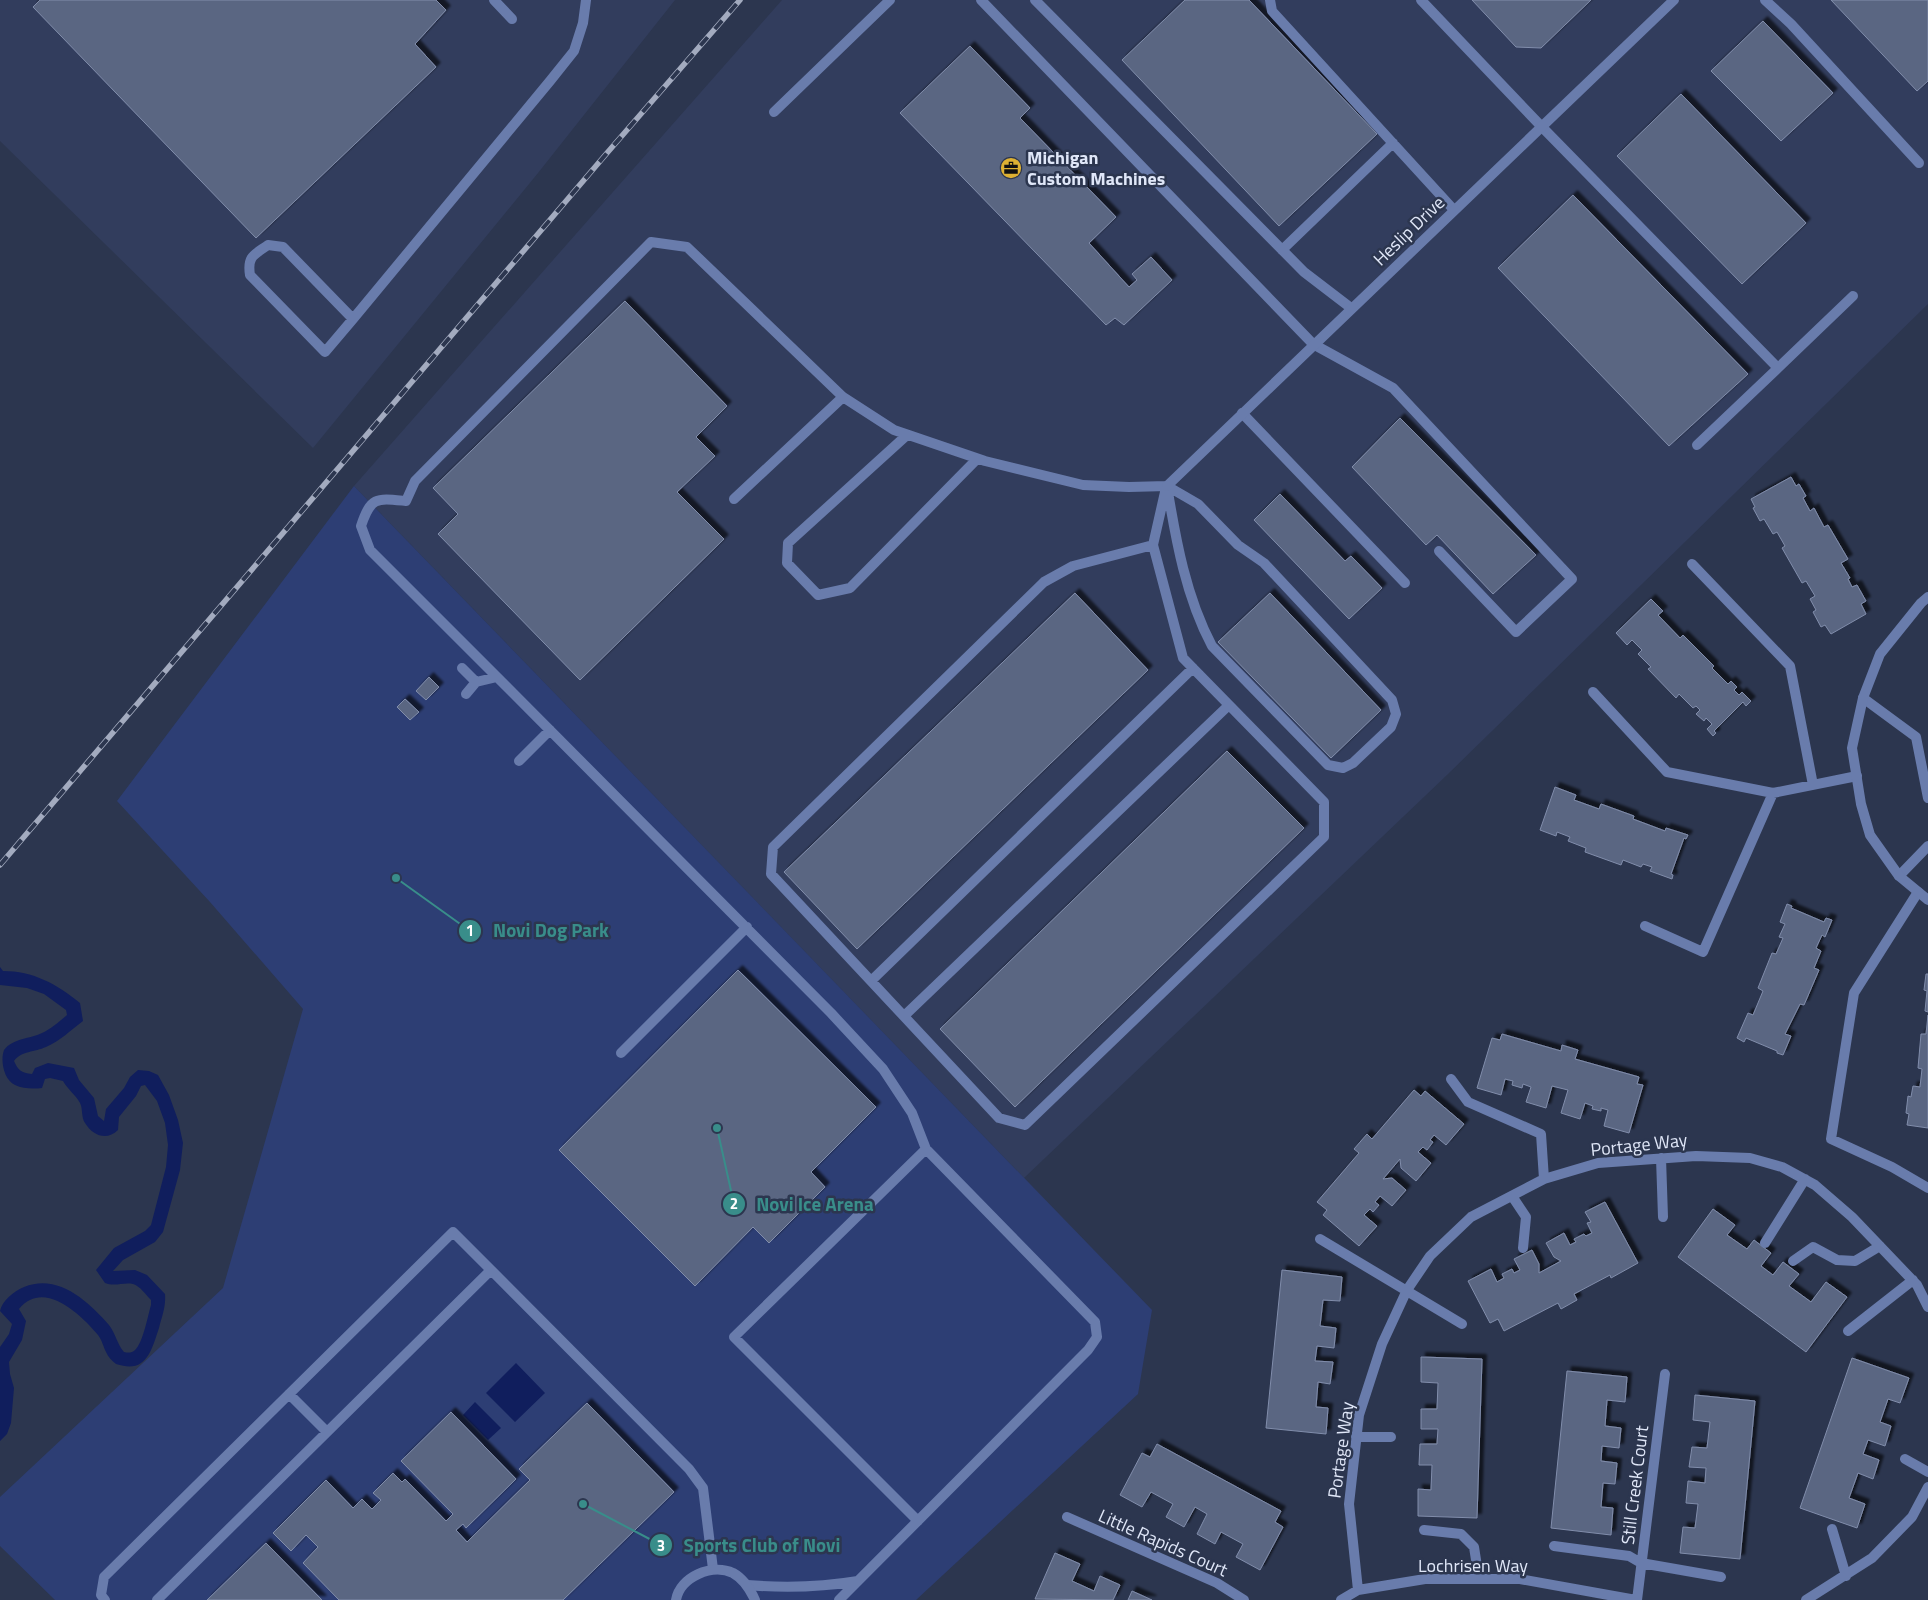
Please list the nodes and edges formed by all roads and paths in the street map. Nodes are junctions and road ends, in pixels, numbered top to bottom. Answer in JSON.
{"nodes":[{"id":1,"x":494,"y":0,"type":"edge"},
{"id":2,"x":586,"y":0,"type":"edge"},
{"id":3,"x":890,"y":0,"type":"edge"},
{"id":4,"x":980,"y":0,"type":"edge"},
{"id":5,"x":1035,"y":0,"type":"edge"},
{"id":6,"x":1270,"y":0,"type":"edge"},
{"id":7,"x":1421,"y":0,"type":"edge"},
{"id":8,"x":1674,"y":0,"type":"edge"},
{"id":9,"x":1765,"y":0,"type":"edge"},
{"id":10,"x":512,"y":19,"type":"dead end"},
{"id":11,"x":774,"y":112,"type":"dead end"},
{"id":12,"x":1541,"y":126,"type":"junction"},
{"id":13,"x":1393,"y":143,"type":"junction"},
{"id":14,"x":1918,"y":163,"type":"dead end"},
{"id":15,"x":1454,"y":210,"type":"junction"},
{"id":16,"x":1282,"y":250,"type":"junction"},
{"id":17,"x":1852,"y":296,"type":"dead end"},
{"id":18,"x":1351,"y":308,"type":"junction"},
{"id":19,"x":353,"y":319,"type":"junction"},
{"id":20,"x":1313,"y":344,"type":"junction"},
{"id":21,"x":1778,"y":368,"type":"junction"},
{"id":22,"x":843,"y":397,"type":"junction"},
{"id":23,"x":1242,"y":413,"type":"junction"},
{"id":24,"x":907,"y":435,"type":"junction"},
{"id":25,"x":1697,"y":444,"type":"dead end"},
{"id":26,"x":976,"y":459,"type":"junction"},
{"id":27,"x":1167,"y":486,"type":"junction"},
{"id":28,"x":734,"y":499,"type":"dead end"},
{"id":29,"x":1153,"y":545,"type":"junction"},
{"id":30,"x":1439,"y":551,"type":"dead end"},
{"id":31,"x":1692,"y":564,"type":"dead end"},
{"id":32,"x":1405,"y":583,"type":"dead end"},
{"id":33,"x":1928,"y":597,"type":"edge"},
{"id":34,"x":462,"y":668,"type":"dead end"},
{"id":35,"x":1193,"y":668,"type":"junction"},
{"id":36,"x":497,"y":677,"type":"junction"},
{"id":37,"x":476,"y":682,"type":"junction"},
{"id":38,"x":1592,"y":692,"type":"dead end"},
{"id":39,"x":466,"y":694,"type":"dead end"},
{"id":40,"x":1863,"y":698,"type":"junction"},
{"id":41,"x":1229,"y":705,"type":"junction"},
{"id":42,"x":550,"y":730,"type":"junction"},
{"id":43,"x":519,"y":761,"type":"dead end"},
{"id":44,"x":1856,"y":776,"type":"junction"},
{"id":45,"x":1812,"y":785,"type":"junction"},
{"id":46,"x":1773,"y":793,"type":"junction"},
{"id":47,"x":1928,"y":798,"type":"edge"},
{"id":48,"x":1928,"y":846,"type":"edge"},
{"id":49,"x":1899,"y":876,"type":"junction"},
{"id":50,"x":1918,"y":892,"type":"junction"},
{"id":51,"x":1928,"y":900,"type":"edge"},
{"id":52,"x":1645,"y":926,"type":"dead end"},
{"id":53,"x":747,"y":928,"type":"junction"},
{"id":54,"x":871,"y":981,"type":"junction"},
{"id":55,"x":904,"y":1016,"type":"junction"},
{"id":56,"x":621,"y":1053,"type":"dead end"},
{"id":57,"x":1451,"y":1079,"type":"dead end"},
{"id":58,"x":926,"y":1149,"type":"junction"},
{"id":59,"x":1660,"y":1158,"type":"junction"},
{"id":60,"x":1544,"y":1179,"type":"junction"},
{"id":61,"x":1805,"y":1179,"type":"junction"},
{"id":62,"x":1928,"y":1188,"type":"edge"},
{"id":63,"x":1512,"y":1196,"type":"junction"},
{"id":64,"x":1663,"y":1216,"type":"dead end"},
{"id":65,"x":1320,"y":1239,"type":"dead end"},
{"id":66,"x":1765,"y":1243,"type":"dead end"},
{"id":67,"x":1880,"y":1246,"type":"junction"},
{"id":68,"x":1523,"y":1248,"type":"dead end"},
{"id":69,"x":1793,"y":1261,"type":"dead end"},
{"id":70,"x":491,"y":1270,"type":"junction"},
{"id":71,"x":1913,"y":1280,"type":"junction"},
{"id":72,"x":1406,"y":1290,"type":"junction"},
{"id":73,"x":1928,"y":1307,"type":"edge"},
{"id":74,"x":1462,"y":1324,"type":"dead end"},
{"id":75,"x":1848,"y":1331,"type":"dead end"},
{"id":76,"x":1665,"y":1374,"type":"dead end"},
{"id":77,"x":290,"y":1394,"type":"junction"},
{"id":78,"x":327,"y":1432,"type":"junction"},
{"id":79,"x":1356,"y":1437,"type":"junction"},
{"id":80,"x":1391,"y":1437,"type":"dead end"},
{"id":81,"x":1905,"y":1459,"type":"dead end"},
{"id":82,"x":1928,"y":1472,"type":"edge"},
{"id":83,"x":1928,"y":1487,"type":"edge"},
{"id":84,"x":1067,"y":1518,"type":"dead end"},
{"id":85,"x":918,"y":1520,"type":"junction"},
{"id":86,"x":1424,"y":1530,"type":"dead end"},
{"id":87,"x":1832,"y":1530,"type":"dead end"},
{"id":88,"x":1554,"y":1546,"type":"dead end"},
{"id":89,"x":1641,"y":1562,"type":"junction"},
{"id":90,"x":713,"y":1569,"type":"junction"},
{"id":91,"x":1846,"y":1576,"type":"junction"},
{"id":92,"x":1721,"y":1577,"type":"dead end"},
{"id":93,"x":1479,"y":1579,"type":"junction"},
{"id":94,"x":858,"y":1582,"type":"junction"},
{"id":95,"x":747,"y":1584,"type":"junction"},
{"id":96,"x":1358,"y":1590,"type":"junction"},
{"id":97,"x":1809,"y":1599,"type":"edge"},
{"id":98,"x":105,"y":1600,"type":"edge"},
{"id":99,"x":157,"y":1600,"type":"edge"},
{"id":100,"x":676,"y":1600,"type":"edge"},
{"id":101,"x":755,"y":1600,"type":"edge"},
{"id":102,"x":839,"y":1600,"type":"edge"},
{"id":103,"x":1244,"y":1600,"type":"edge"},
{"id":104,"x":1341,"y":1600,"type":"edge"},
{"id":105,"x":1636,"y":1600,"type":"edge"}],
"edges":[{"from":1,"to":10,"type":"street"},
{"from":2,"to":19,"type":"street"},
{"from":3,"to":11,"type":"street"},
{"from":4,"to":20,"type":"street"},
{"from":5,"to":16,"type":"street"},
{"from":6,"to":13,"type":"street"},
{"from":7,"to":12,"type":"street"},
{"from":8,"to":12,"type":"street","name":"Heslip Drive"},
{"from":9,"to":14,"type":"street"},
{"from":12,"to":15,"type":"street","name":"Heslip Drive"},
{"from":12,"to":21,"type":"street"},
{"from":13,"to":15,"type":"street"},
{"from":13,"to":16,"type":"street"},
{"from":15,"to":18,"type":"street","name":"Heslip Drive"},
{"from":16,"to":18,"type":"street"},
{"from":17,"to":21,"type":"street"},
{"from":18,"to":20,"type":"street","name":"Heslip Drive"},
{"from":19,"to":19,"type":"street"},
{"from":20,"to":23,"type":"street","name":"Heslip Drive"},
{"from":20,"to":30,"type":"street"},
{"from":21,"to":25,"type":"street"},
{"from":22,"to":24,"type":"street"},
{"from":22,"to":28,"type":"street"},
{"from":22,"to":36,"type":"street"},
{"from":23,"to":27,"type":"street","name":"Heslip Drive"},
{"from":23,"to":32,"type":"street"},
{"from":24,"to":26,"type":"street"},
{"from":24,"to":26,"type":"street"},
{"from":26,"to":27,"type":"street"},
{"from":27,"to":27,"type":"street"},
{"from":27,"to":29,"type":"street"},
{"from":29,"to":35,"type":"street"},
{"from":29,"to":54,"type":"street"},
{"from":31,"to":45,"type":"street"},
{"from":33,"to":40,"type":"street"},
{"from":34,"to":37,"type":"street"},
{"from":35,"to":41,"type":"street"},
{"from":35,"to":54,"type":"street"},
{"from":36,"to":37,"type":"street"},
{"from":36,"to":42,"type":"street"},
{"from":37,"to":39,"type":"street"},
{"from":38,"to":46,"type":"street"},
{"from":40,"to":44,"type":"street"},
{"from":40,"to":47,"type":"street"},
{"from":41,"to":55,"type":"street"},
{"from":41,"to":55,"type":"street"},
{"from":42,"to":43,"type":"street"},
{"from":42,"to":53,"type":"street"},
{"from":44,"to":45,"type":"street"},
{"from":44,"to":49,"type":"street"},
{"from":45,"to":46,"type":"street"},
{"from":46,"to":52,"type":"street"},
{"from":48,"to":49,"type":"street"},
{"from":49,"to":50,"type":"street"},
{"from":50,"to":51,"type":"street"},
{"from":50,"to":62,"type":"street"},
{"from":53,"to":56,"type":"street"},
{"from":53,"to":58,"type":"street"},
{"from":54,"to":55,"type":"street"},
{"from":57,"to":60,"type":"street"},
{"from":58,"to":85,"type":"street"},
{"from":58,"to":85,"type":"street"},
{"from":59,"to":60,"type":"street","name":"Portage Way"},
{"from":59,"to":61,"type":"street","name":"Portage Way"},
{"from":59,"to":64,"type":"street"},
{"from":60,"to":63,"type":"street","name":"Portage Way"},
{"from":61,"to":66,"type":"street"},
{"from":61,"to":67,"type":"street","name":"Portage Way"},
{"from":63,"to":68,"type":"street"},
{"from":63,"to":72,"type":"street","name":"Portage Way"},
{"from":65,"to":72,"type":"street"},
{"from":67,"to":69,"type":"street"},
{"from":67,"to":71,"type":"street","name":"Portage Way"},
{"from":70,"to":77,"type":"street"},
{"from":70,"to":78,"type":"street"},
{"from":70,"to":90,"type":"street"},
{"from":71,"to":73,"type":"street","name":"Portage Way"},
{"from":71,"to":75,"type":"street"},
{"from":72,"to":74,"type":"street"},
{"from":72,"to":79,"type":"street","name":"Portage Way"},
{"from":76,"to":89,"type":"street","name":"Still Creek Court"},
{"from":77,"to":78,"type":"street"},
{"from":77,"to":98,"type":"street"},
{"from":78,"to":99,"type":"street"},
{"from":79,"to":80,"type":"street"},
{"from":79,"to":96,"type":"street","name":"Portage Way"},
{"from":81,"to":82,"type":"street"},
{"from":83,"to":91,"type":"street"},
{"from":84,"to":103,"type":"street","name":"Little Rapids Court"},
{"from":85,"to":94,"type":"street"},
{"from":86,"to":93,"type":"street"},
{"from":87,"to":91,"type":"street"},
{"from":88,"to":89,"type":"street"},
{"from":89,"to":92,"type":"street"},
{"from":89,"to":105,"type":"street","name":"Still Creek Court"},
{"from":90,"to":95,"type":"street"},
{"from":90,"to":100,"type":"street"},
{"from":91,"to":97,"type":"street"},
{"from":93,"to":96,"type":"street","name":"Lochrisen Way"},
{"from":93,"to":105,"type":"street","name":"Lochrisen Way"},
{"from":94,"to":95,"type":"street"},
{"from":94,"to":102,"type":"street"},
{"from":95,"to":101,"type":"street"},
{"from":96,"to":104,"type":"street","name":"Lochrisen Way"}]}
